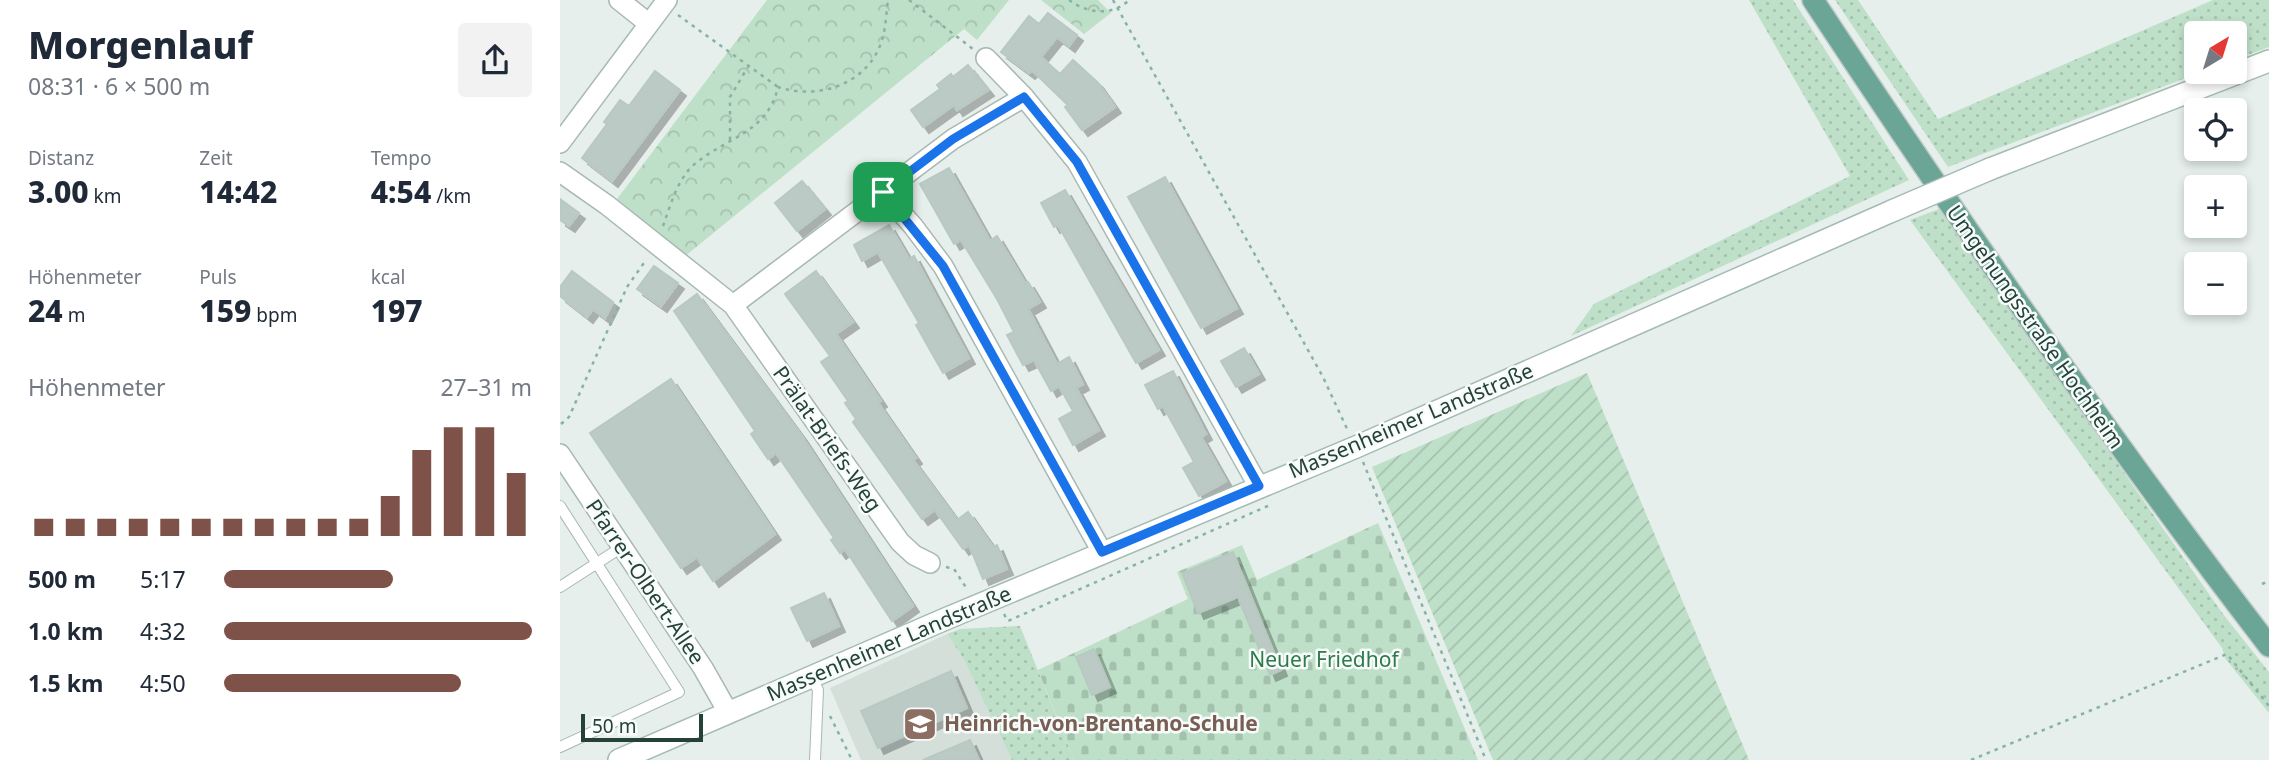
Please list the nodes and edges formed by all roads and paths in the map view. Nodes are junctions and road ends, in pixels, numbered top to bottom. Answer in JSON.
{"nodes":[{"id":1,"x":619,"y":0,"type":"edge"},
{"id":2,"x":888,"y":0,"type":"edge"},
{"id":3,"x":909,"y":0,"type":"edge"},
{"id":4,"x":1069,"y":0,"type":"edge"},
{"id":5,"x":1112,"y":0,"type":"edge"},
{"id":6,"x":1129,"y":0,"type":"edge"},
{"id":7,"x":1813,"y":0,"type":"edge"},
{"id":8,"x":666,"y":2,"type":"edge"},
{"id":9,"x":1120,"y":9,"type":"junction"},
{"id":10,"x":648,"y":23,"type":"junction"},
{"id":11,"x":986,"y":58,"type":"joint"},
{"id":12,"x":2269,"y":61,"type":"edge"},
{"id":13,"x":749,"y":65,"type":"junction"},
{"id":14,"x":778,"y":87,"type":"junction"},
{"id":15,"x":1024,"y":97,"type":"junction"},
{"id":16,"x":562,"y":135,"type":"edge"},
{"id":17,"x":730,"y":140,"type":"junction"},
{"id":18,"x":560,"y":172,"type":"edge"},
{"id":19,"x":883,"y":192,"type":"junction"},
{"id":20,"x":657,"y":244,"type":"junction"},
{"id":21,"x":733,"y":305,"type":"junction"},
{"id":22,"x":1324,"y":380,"type":"junction"},
{"id":23,"x":1320,"y":384,"type":"dead end"},
{"id":24,"x":561,"y":424,"type":"edge"},
{"id":25,"x":1356,"y":447,"type":"junction"},
{"id":26,"x":560,"y":454,"type":"edge"},
{"id":27,"x":1259,"y":486,"type":"junction"},
{"id":28,"x":1276,"y":503,"type":"dead end"},
{"id":29,"x":560,"y":506,"type":"edge"},
{"id":30,"x":622,"y":547,"type":"junction"},
{"id":31,"x":1102,"y":552,"type":"junction"},
{"id":32,"x":597,"y":563,"type":"junction"},
{"id":33,"x":930,"y":563,"type":"joint"},
{"id":34,"x":2269,"y":581,"type":"edge"},
{"id":35,"x":2263,"y":584,"type":"dead end"},
{"id":36,"x":560,"y":587,"type":"edge"},
{"id":37,"x":973,"y":597,"type":"dead end"},
{"id":38,"x":1008,"y":621,"type":"dead end"},
{"id":39,"x":2269,"y":646,"type":"edge"},
{"id":40,"x":814,"y":683,"type":"junction"},
{"id":41,"x":2269,"y":706,"type":"edge"},
{"id":42,"x":728,"y":712,"type":"junction"},
{"id":43,"x":560,"y":747,"type":"edge"},
{"id":44,"x":619,"y":760,"type":"edge"},
{"id":45,"x":815,"y":760,"type":"edge"},
{"id":46,"x":852,"y":760,"type":"edge"},
{"id":47,"x":1486,"y":760,"type":"edge"},
{"id":48,"x":1971,"y":760,"type":"edge"}],
"edges":[{"from":1,"to":10,"type":"street"},
{"from":2,"to":14,"type":"path"},
{"from":3,"to":11,"type":"path"},
{"from":4,"to":9,"type":"path"},
{"from":5,"to":9,"type":"path"},
{"from":6,"to":9,"type":"path"},
{"from":7,"to":39,"type":"main road","name":"Umgehungsstraße Hochheim"},
{"from":8,"to":10,"type":"street"},
{"from":8,"to":13,"type":"path"},
{"from":9,"to":22,"type":"path"},
{"from":10,"to":16,"type":"street"},
{"from":11,"to":15,"type":"street"},
{"from":12,"to":25,"type":"street","name":"Massenheimer Landstraße","bridge":true},
{"from":13,"to":14,"type":"path"},
{"from":13,"to":17,"type":"path"},
{"from":14,"to":17,"type":"path"},
{"from":15,"to":19,"type":"street"},
{"from":15,"to":27,"type":"street"},
{"from":17,"to":20,"type":"path"},
{"from":18,"to":20,"type":"street","name":"Prälat-Briefs-Weg"},
{"from":19,"to":21,"type":"street"},
{"from":19,"to":31,"type":"street"},
{"from":20,"to":21,"type":"street","name":"Prälat-Briefs-Weg"},
{"from":20,"to":24,"type":"path"},
{"from":21,"to":33,"type":"street","name":"Prälat-Briefs-Weg"},
{"from":22,"to":23,"type":"path"},
{"from":22,"to":25,"type":"path"},
{"from":25,"to":27,"type":"street","name":"Massenheimer Landstraße"},
{"from":25,"to":47,"type":"path"},
{"from":26,"to":30,"type":"street","name":"Pfarrer-Olbert-Allee"},
{"from":27,"to":31,"type":"street","name":"Massenheimer Landstraße"},
{"from":28,"to":38,"type":"path"},
{"from":29,"to":32,"type":"lane"},
{"from":30,"to":32,"type":"lane"},
{"from":30,"to":42,"type":"street","name":"Pfarrer-Olbert-Allee"},
{"from":31,"to":40,"type":"street","name":"Massenheimer Landstraße"},
{"from":32,"to":36,"type":"lane"},
{"from":32,"to":43,"type":"lane"},
{"from":33,"to":37,"type":"path"},
{"from":34,"to":35,"type":"path"},
{"from":40,"to":42,"type":"street","name":"Massenheimer Landstraße"},
{"from":40,"to":45,"type":"lane"},
{"from":40,"to":46,"type":"path"},
{"from":41,"to":48,"type":"path"},
{"from":42,"to":44,"type":"street","name":"Massenheimer Landstraße"}]}
